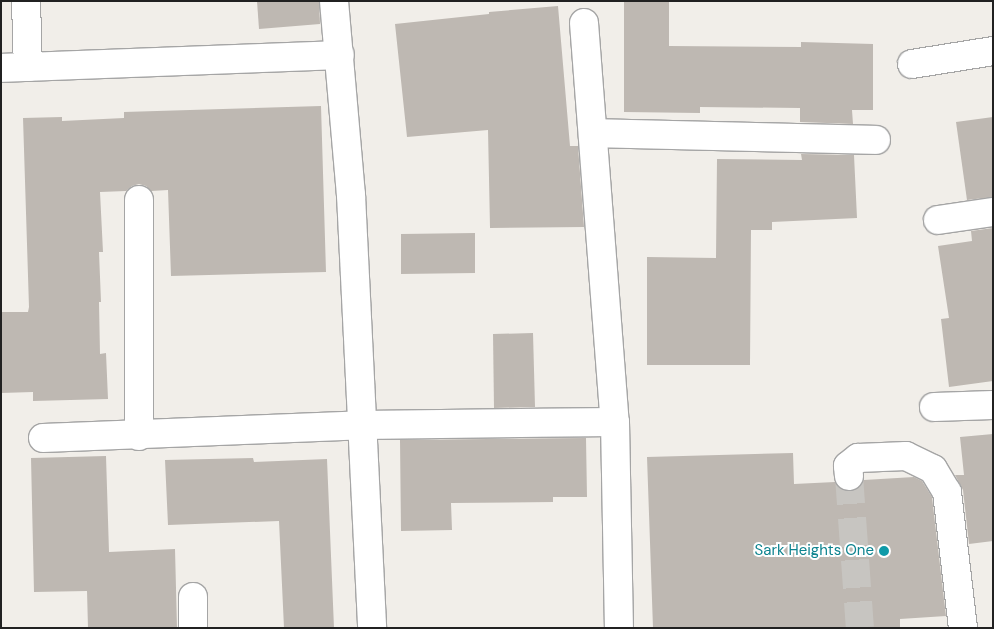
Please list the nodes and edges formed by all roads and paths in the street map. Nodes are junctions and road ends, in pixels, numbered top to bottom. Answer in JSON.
{"nodes":[{"id":1,"x":26,"y":1,"type":"edge"},
{"id":2,"x":334,"y":1,"type":"edge"},
{"id":3,"x":584,"y":23,"type":"dead end"},
{"id":4,"x":993,"y":52,"type":"edge"},
{"id":5,"x":340,"y":56,"type":"junction"},
{"id":6,"x":912,"y":64,"type":"dead end"},
{"id":7,"x":28,"y":67,"type":"junction"},
{"id":8,"x":1,"y":68,"type":"edge"},
{"id":9,"x":593,"y":133,"type":"junction"},
{"id":10,"x":876,"y":140,"type":"dead end"},
{"id":11,"x":140,"y":200,"type":"dead end"},
{"id":12,"x":993,"y":212,"type":"edge"},
{"id":13,"x":938,"y":220,"type":"dead end"},
{"id":14,"x":993,"y":405,"type":"edge"},
{"id":15,"x":934,"y":407,"type":"dead end"},
{"id":16,"x":615,"y":422,"type":"junction"},
{"id":17,"x":362,"y":425,"type":"junction"},
{"id":18,"x":139,"y":436,"type":"junction"},
{"id":19,"x":43,"y":438,"type":"dead end"},
{"id":20,"x":849,"y":476,"type":"tunnel mouth"},
{"id":21,"x":193,"y":597,"type":"dead end"},
{"id":22,"x":193,"y":628,"type":"edge"},
{"id":23,"x":372,"y":628,"type":"edge"},
{"id":24,"x":619,"y":628,"type":"edge"},
{"id":25,"x":963,"y":628,"type":"edge"}],
"edges":[{"from":1,"to":7,"type":"street"},
{"from":2,"to":5,"type":"street"},
{"from":3,"to":9,"type":"street"},
{"from":4,"to":6,"type":"street"},
{"from":5,"to":7,"type":"street"},
{"from":5,"to":17,"type":"street"},
{"from":7,"to":8,"type":"street"},
{"from":9,"to":10,"type":"street"},
{"from":9,"to":16,"type":"street"},
{"from":11,"to":18,"type":"street"},
{"from":12,"to":13,"type":"street"},
{"from":14,"to":15,"type":"street"},
{"from":16,"to":17,"type":"street"},
{"from":16,"to":24,"type":"street"},
{"from":17,"to":18,"type":"street"},
{"from":17,"to":23,"type":"street"},
{"from":18,"to":19,"type":"street"},
{"from":20,"to":25,"type":"street"},
{"from":21,"to":22,"type":"street"}]}
